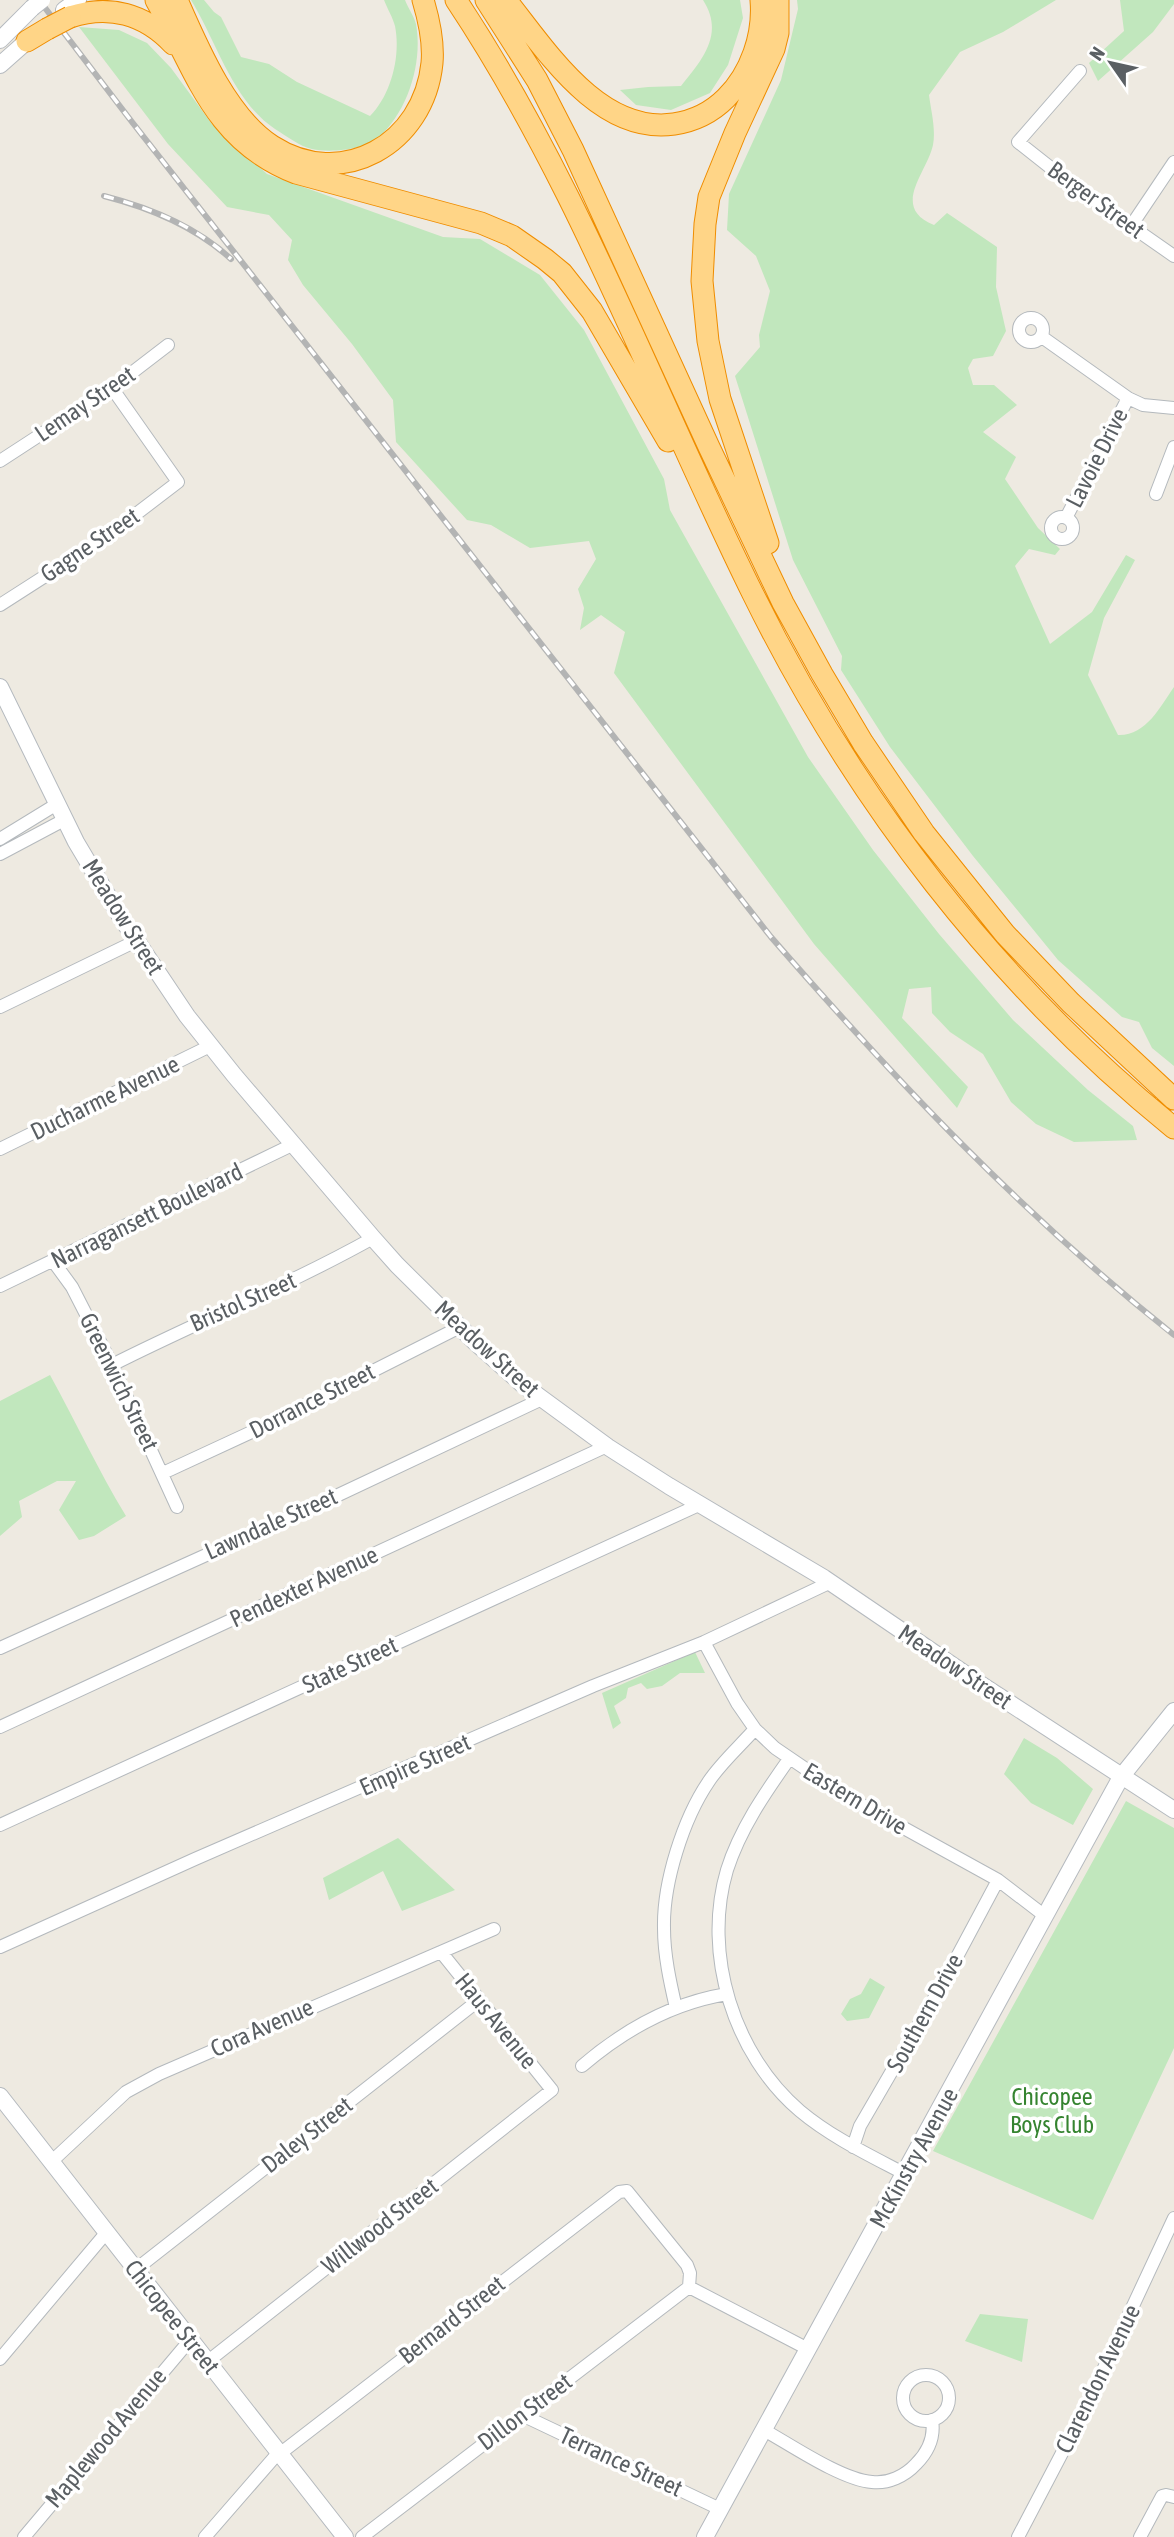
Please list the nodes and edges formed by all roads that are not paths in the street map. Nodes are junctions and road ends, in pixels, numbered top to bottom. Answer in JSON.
{"nodes":[{"id":1,"x":156,"y":0,"type":"edge"},
{"id":2,"x":177,"y":0,"type":"edge"},
{"id":3,"x":423,"y":0,"type":"edge"},
{"id":4,"x":456,"y":0,"type":"edge"},
{"id":5,"x":486,"y":0,"type":"edge"},
{"id":6,"x":506,"y":0,"type":"edge"},
{"id":7,"x":761,"y":0,"type":"edge"},
{"id":8,"x":778,"y":0,"type":"edge"},
{"id":9,"x":37,"y":4,"type":"edge"},
{"id":10,"x":71,"y":9,"type":"edge"},
{"id":11,"x":0,"y":40,"type":"edge"},
{"id":12,"x":27,"y":41,"type":"joint"},
{"id":13,"x":0,"y":65,"type":"edge"},
{"id":14,"x":1080,"y":71,"type":"dead end"},
{"id":15,"x":195,"y":74,"type":"junction"},
{"id":16,"x":1174,"y":162,"type":"edge"},
{"id":17,"x":1131,"y":226,"type":"junction"},
{"id":18,"x":1174,"y":256,"type":"edge"},
{"id":19,"x":1042,"y":337,"type":"dead end"},
{"id":20,"x":168,"y":345,"type":"dead end"},
{"id":21,"x":112,"y":387,"type":"junction"},
{"id":22,"x":1128,"y":398,"type":"junction"},
{"id":23,"x":1174,"y":408,"type":"edge"},
{"id":24,"x":1174,"y":446,"type":"edge"},
{"id":25,"x":0,"y":461,"type":"edge"},
{"id":26,"x":1156,"y":494,"type":"dead end"},
{"id":27,"x":1066,"y":518,"type":"dead end"},
{"id":28,"x":735,"y":558,"type":"junction"},
{"id":29,"x":0,"y":605,"type":"edge"},
{"id":30,"x":797,"y":628,"type":"junction"},
{"id":31,"x":0,"y":687,"type":"edge"},
{"id":32,"x":57,"y":804,"type":"junction"},
{"id":33,"x":64,"y":820,"type":"junction"},
{"id":34,"x":0,"y":839,"type":"edge"},
{"id":35,"x":0,"y":853,"type":"edge"},
{"id":36,"x":136,"y":941,"type":"junction"},
{"id":37,"x":0,"y":1007,"type":"edge"},
{"id":38,"x":210,"y":1046,"type":"junction"},
{"id":39,"x":1174,"y":1099,"type":"edge"},
{"id":40,"x":1174,"y":1128,"type":"edge"},
{"id":41,"x":294,"y":1144,"type":"junction"},
{"id":42,"x":0,"y":1149,"type":"edge"},
{"id":43,"x":373,"y":1238,"type":"junction"},
{"id":44,"x":52,"y":1261,"type":"junction"},
{"id":45,"x":0,"y":1286,"type":"edge"},
{"id":46,"x":460,"y":1326,"type":"junction"},
{"id":47,"x":112,"y":1365,"type":"junction"},
{"id":48,"x":542,"y":1399,"type":"junction"},
{"id":49,"x":607,"y":1446,"type":"junction"},
{"id":50,"x":163,"y":1473,"type":"junction"},
{"id":51,"x":701,"y":1504,"type":"junction"},
{"id":52,"x":177,"y":1507,"type":"dead end"},
{"id":53,"x":831,"y":1582,"type":"junction"},
{"id":54,"x":704,"y":1642,"type":"junction"},
{"id":55,"x":0,"y":1648,"type":"edge"},
{"id":56,"x":1174,"y":1711,"type":"edge"},
{"id":57,"x":0,"y":1727,"type":"edge"},
{"id":58,"x":755,"y":1729,"type":"junction"},
{"id":59,"x":789,"y":1759,"type":"junction"},
{"id":60,"x":1121,"y":1777,"type":"junction"},
{"id":61,"x":1174,"y":1810,"type":"edge"},
{"id":62,"x":0,"y":1825,"type":"edge"},
{"id":63,"x":998,"y":1880,"type":"junction"},
{"id":64,"x":1045,"y":1916,"type":"junction"},
{"id":65,"x":494,"y":1929,"type":"dead end"},
{"id":66,"x":0,"y":1947,"type":"edge"},
{"id":67,"x":441,"y":1952,"type":"junction"},
{"id":68,"x":727,"y":1994,"type":"junction"},
{"id":69,"x":479,"y":2000,"type":"junction"},
{"id":70,"x":676,"y":2008,"type":"junction"},
{"id":71,"x":582,"y":2066,"type":"dead end"},
{"id":72,"x":552,"y":2090,"type":"joint"},
{"id":73,"x":0,"y":2096,"type":"edge"},
{"id":74,"x":853,"y":2147,"type":"junction"},
{"id":75,"x":51,"y":2162,"type":"junction"},
{"id":76,"x":905,"y":2174,"type":"junction"},
{"id":77,"x":1174,"y":2218,"type":"edge"},
{"id":78,"x":106,"y":2233,"type":"junction"},
{"id":79,"x":135,"y":2270,"type":"junction"},
{"id":80,"x":689,"y":2287,"type":"junction"},
{"id":81,"x":190,"y":2340,"type":"junction"},
{"id":82,"x":808,"y":2349,"type":"junction"},
{"id":83,"x":0,"y":2359,"type":"edge"},
{"id":84,"x":207,"y":2362,"type":"junction"},
{"id":85,"x":522,"y":2415,"type":"junction"},
{"id":86,"x":932,"y":2420,"type":"dead end"},
{"id":87,"x":764,"y":2430,"type":"junction"},
{"id":88,"x":279,"y":2452,"type":"junction"},
{"id":89,"x":1168,"y":2497,"type":"edge"},
{"id":90,"x":720,"y":2509,"type":"junction"},
{"id":91,"x":24,"y":2537,"type":"edge"},
{"id":92,"x":205,"y":2537,"type":"edge"},
{"id":93,"x":345,"y":2537,"type":"edge"},
{"id":94,"x":362,"y":2537,"type":"edge"},
{"id":95,"x":705,"y":2537,"type":"edge"},
{"id":96,"x":1018,"y":2537,"type":"edge"},
{"id":97,"x":1140,"y":2537,"type":"edge"}],
"edges":[{"from":1,"to":15,"type":"highway"},
{"from":2,"to":3,"type":"highway"},
{"from":4,"to":28,"type":"highway"},
{"from":5,"to":30,"type":"highway"},
{"from":6,"to":7,"type":"highway"},
{"from":8,"to":30,"type":"highway"},
{"from":9,"to":11,"type":"main road"},
{"from":10,"to":12,"type":"highway","bridge":true},
{"from":10,"to":15,"type":"highway"},
{"from":12,"to":13,"type":"main road"},
{"from":14,"to":17,"type":"street","name":"Berger Street"},
{"from":15,"to":28,"type":"highway"},
{"from":16,"to":17,"type":"street"},
{"from":17,"to":18,"type":"street","name":"Berger Street"},
{"from":19,"to":22,"type":"street"},
{"from":20,"to":21,"type":"street","name":"Lemay Street"},
{"from":21,"to":25,"type":"street","name":"Lemay Street"},
{"from":21,"to":29,"type":"street","name":"Gagne Street"},
{"from":22,"to":23,"type":"street"},
{"from":22,"to":27,"type":"street","name":"Lavoie Drive"},
{"from":24,"to":26,"type":"street"},
{"from":28,"to":40,"type":"highway"},
{"from":30,"to":39,"type":"highway"},
{"from":31,"to":32,"type":"main road","name":"Meadow Street"},
{"from":32,"to":33,"type":"main road","name":"Meadow Street"},
{"from":32,"to":34,"type":"street"},
{"from":33,"to":35,"type":"street"},
{"from":33,"to":36,"type":"main road","name":"Meadow Street"},
{"from":36,"to":37,"type":"street"},
{"from":36,"to":38,"type":"main road","name":"Meadow Street"},
{"from":38,"to":41,"type":"main road","name":"Meadow Street"},
{"from":38,"to":42,"type":"street","name":"Ducharme Avenue"},
{"from":41,"to":43,"type":"main road","name":"Meadow Street"},
{"from":41,"to":44,"type":"street","name":"Narragansett Boulevard"},
{"from":43,"to":46,"type":"main road","name":"Meadow Street"},
{"from":43,"to":47,"type":"street","name":"Bristol Street"},
{"from":44,"to":45,"type":"street","name":"Narragansett Boulevard"},
{"from":44,"to":47,"type":"street","name":"Greenwich Street"},
{"from":46,"to":48,"type":"main road","name":"Meadow Street"},
{"from":46,"to":50,"type":"street","name":"Dorrance Street"},
{"from":47,"to":50,"type":"street","name":"Greenwich Street"},
{"from":48,"to":49,"type":"main road","name":"Meadow Street"},
{"from":48,"to":55,"type":"street","name":"Lawndale Street"},
{"from":49,"to":51,"type":"main road","name":"Meadow Street"},
{"from":49,"to":57,"type":"street","name":"Pendexter Avenue"},
{"from":50,"to":52,"type":"street","name":"Greenwich Street"},
{"from":51,"to":53,"type":"main road","name":"Meadow Street"},
{"from":51,"to":62,"type":"street","name":"State Street"},
{"from":53,"to":54,"type":"street","name":"Empire Street"},
{"from":53,"to":60,"type":"main road","name":"Meadow Street"},
{"from":54,"to":58,"type":"street","name":"Eastern Drive"},
{"from":54,"to":66,"type":"street","name":"Empire Street"},
{"from":56,"to":60,"type":"main road"},
{"from":58,"to":59,"type":"street","name":"Eastern Drive"},
{"from":58,"to":70,"type":"street"},
{"from":59,"to":63,"type":"street","name":"Eastern Drive"},
{"from":59,"to":68,"type":"street"},
{"from":60,"to":61,"type":"main road","name":"Meadow Street"},
{"from":60,"to":64,"type":"main road","name":"McKinstry Avenue"},
{"from":63,"to":64,"type":"street","name":"Eastern Drive"},
{"from":63,"to":74,"type":"street","name":"Southern Drive"},
{"from":64,"to":76,"type":"main road","name":"McKinstry Avenue"},
{"from":65,"to":67,"type":"street","name":"Cora Avenue"},
{"from":67,"to":69,"type":"street","name":"Haus Avenue"},
{"from":67,"to":75,"type":"street","name":"Cora Avenue"},
{"from":68,"to":70,"type":"street"},
{"from":68,"to":74,"type":"street"},
{"from":69,"to":72,"type":"street","name":"Haus Avenue"},
{"from":69,"to":79,"type":"street","name":"Daley Street"},
{"from":70,"to":71,"type":"street"},
{"from":72,"to":84,"type":"street","name":"Willwood Street"},
{"from":73,"to":75,"type":"main road","name":"Chicopee Street"},
{"from":74,"to":76,"type":"street"},
{"from":75,"to":78,"type":"main road","name":"Chicopee Street"},
{"from":76,"to":82,"type":"main road","name":"McKinstry Avenue"},
{"from":77,"to":96,"type":"street","name":"Clarendon Avenue"},
{"from":78,"to":79,"type":"main road","name":"Chicopee Street"},
{"from":78,"to":83,"type":"street"},
{"from":79,"to":81,"type":"main road","name":"Chicopee Street"},
{"from":80,"to":82,"type":"street"},
{"from":80,"to":85,"type":"street","name":"Dillon Street"},
{"from":80,"to":88,"type":"street","name":"Bernard Street"},
{"from":81,"to":84,"type":"main road","name":"Chicopee Street"},
{"from":81,"to":91,"type":"street","name":"Maplewood Avenue"},
{"from":82,"to":87,"type":"main road","name":"McKinstry Avenue"},
{"from":84,"to":88,"type":"main road","name":"Chicopee Street"},
{"from":85,"to":90,"type":"street","name":"Terrance Street"},
{"from":85,"to":94,"type":"street","name":"Dillon Street"},
{"from":86,"to":87,"type":"street"},
{"from":87,"to":90,"type":"main road","name":"McKinstry Avenue"},
{"from":88,"to":92,"type":"street","name":"Bernard Street"},
{"from":88,"to":93,"type":"main road","name":"Chicopee Street"},
{"from":89,"to":97,"type":"street"},
{"from":90,"to":95,"type":"main road","name":"McKinstry Avenue"}]}
